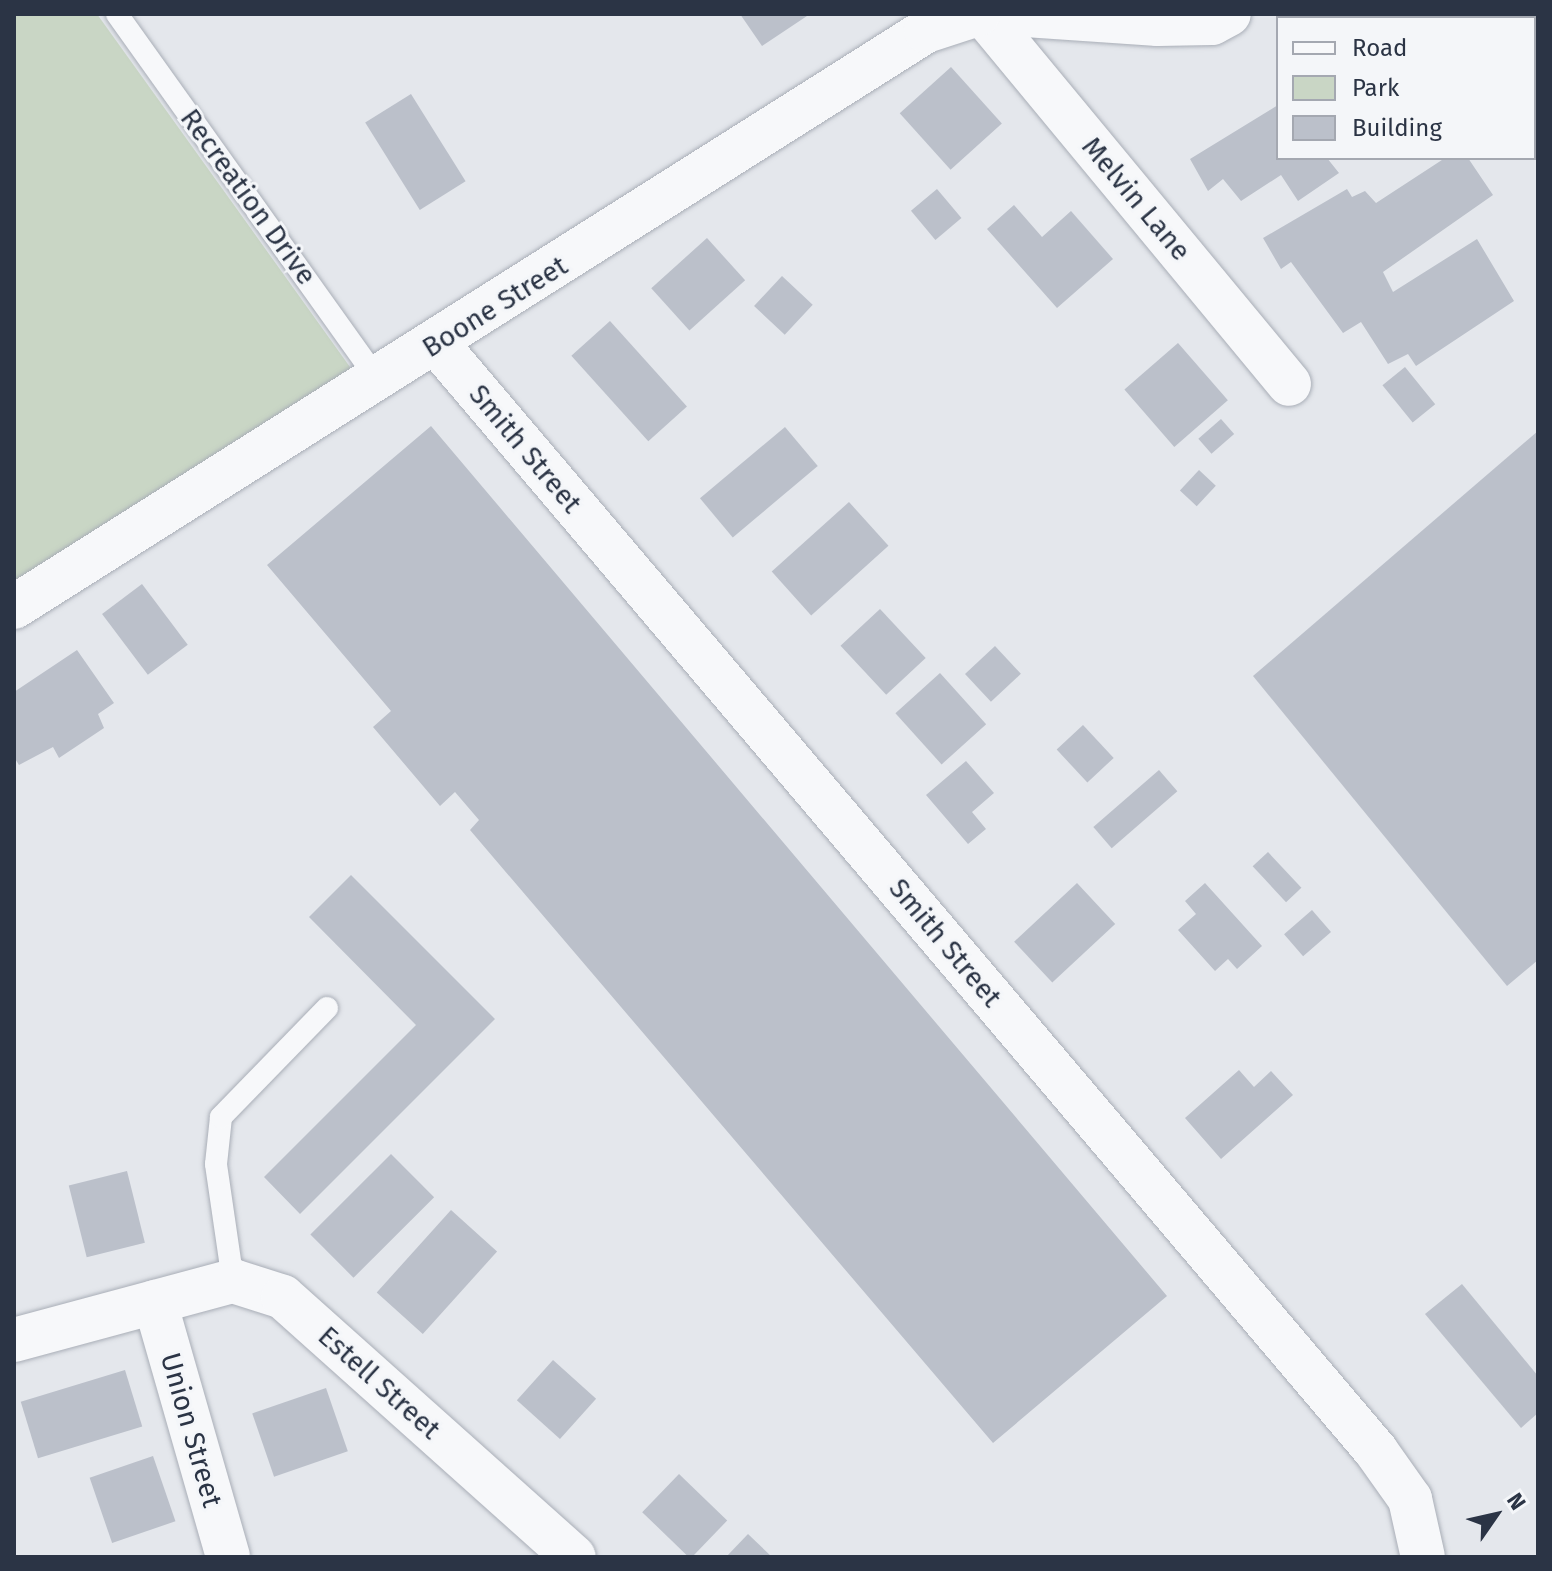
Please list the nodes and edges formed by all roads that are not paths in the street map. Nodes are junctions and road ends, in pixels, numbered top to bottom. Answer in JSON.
{"nodes":[{"id":1,"x":117,"y":14,"type":"edge"},
{"id":2,"x":980,"y":14,"type":"edge"},
{"id":3,"x":1011,"y":14,"type":"edge"},
{"id":4,"x":1216,"y":17,"type":"edge"},
{"id":5,"x":437,"y":344,"type":"junction"},
{"id":6,"x":378,"y":380,"type":"junction"},
{"id":7,"x":1289,"y":384,"type":"dead end"},
{"id":8,"x":14,"y":607,"type":"edge"},
{"id":9,"x":327,"y":1008,"type":"dead end"},
{"id":10,"x":233,"y":1281,"type":"junction"},
{"id":11,"x":155,"y":1302,"type":"junction"},
{"id":12,"x":14,"y":1340,"type":"edge"},
{"id":13,"x":228,"y":1557,"type":"edge"},
{"id":14,"x":574,"y":1557,"type":"edge"},
{"id":15,"x":1423,"y":1557,"type":"edge"}],
"edges":[{"from":1,"to":6,"type":"lane","name":"Recreation Drive"},
{"from":2,"to":5,"type":"street","name":"Boone Street"},
{"from":2,"to":7,"type":"street","name":"Melvin Lane"},
{"from":3,"to":4,"type":"street"},
{"from":5,"to":6,"type":"street","name":"Boone Street"},
{"from":5,"to":15,"type":"street","name":"Smith Street"},
{"from":6,"to":8,"type":"street","name":"Boone Street"},
{"from":9,"to":10,"type":"lane"},
{"from":10,"to":11,"type":"street"},
{"from":10,"to":14,"type":"street","name":"Estell Street"},
{"from":11,"to":12,"type":"street"},
{"from":11,"to":13,"type":"street","name":"Union Street"}]}
